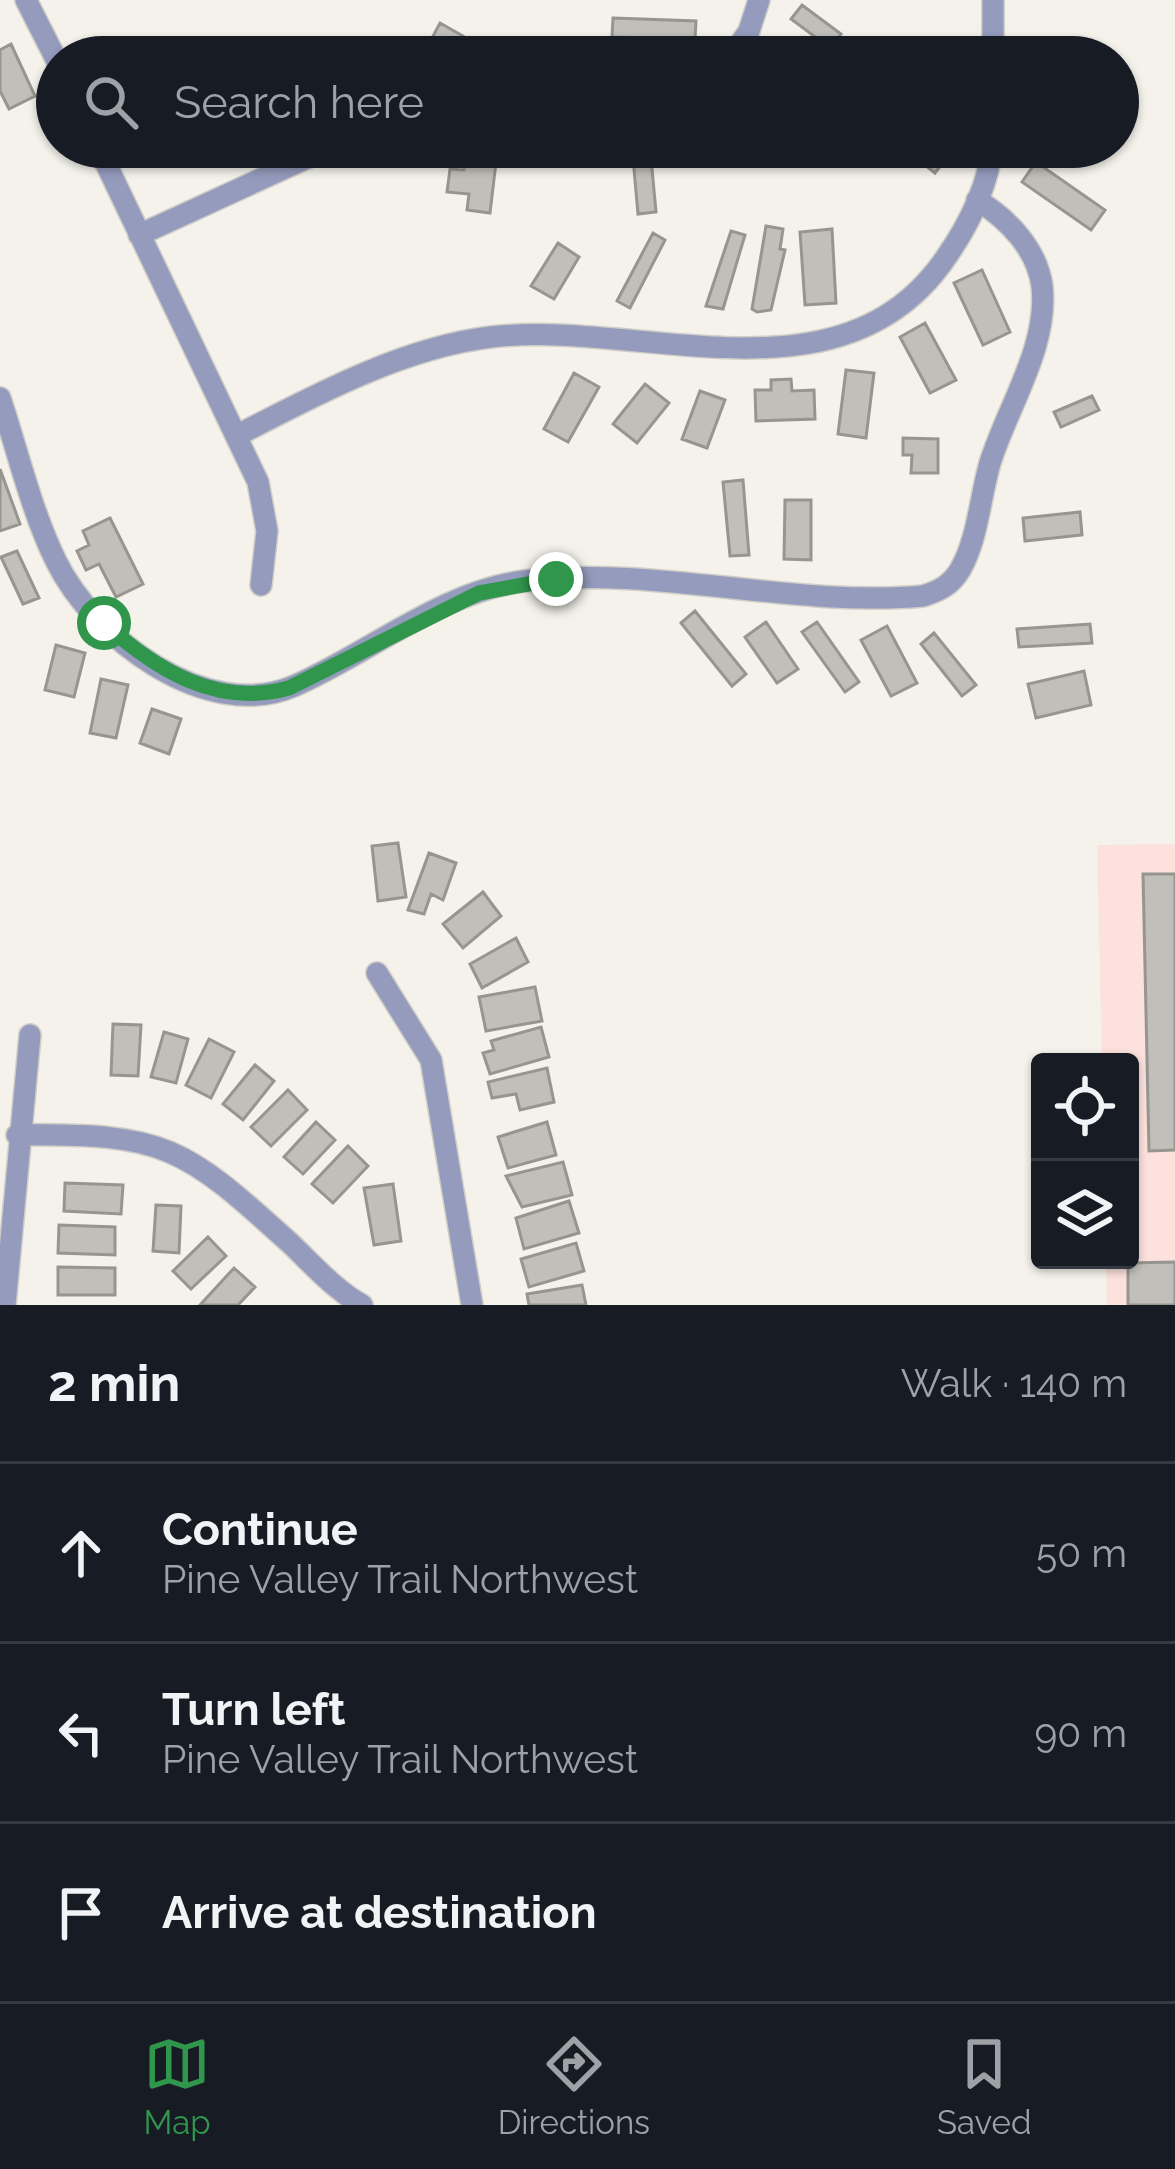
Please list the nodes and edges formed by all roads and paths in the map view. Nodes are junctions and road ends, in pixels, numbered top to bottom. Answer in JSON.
{"nodes":[{"id":1,"x":26,"y":0,"type":"edge"},
{"id":2,"x":759,"y":0,"type":"edge"},
{"id":3,"x":993,"y":0,"type":"edge"},
{"id":4,"x":44,"y":36,"type":"edge"},
{"id":5,"x":746,"y":36,"type":"edge"},
{"id":6,"x":993,"y":36,"type":"edge"},
{"id":7,"x":108,"y":168,"type":"edge"},
{"id":8,"x":286,"y":168,"type":"edge"},
{"id":9,"x":986,"y":168,"type":"edge"},
{"id":10,"x":977,"y":200,"type":"junction"},
{"id":11,"x":139,"y":235,"type":"junction"},
{"id":12,"x":0,"y":398,"type":"edge"},
{"id":13,"x":236,"y":436,"type":"junction"},
{"id":14,"x":261,"y":585,"type":"dead end"},
{"id":15,"x":377,"y":973,"type":"dead end"},
{"id":16,"x":30,"y":1035,"type":"dead end"},
{"id":17,"x":17,"y":1135,"type":"junction"},
{"id":18,"x":5,"y":1305,"type":"edge"},
{"id":19,"x":362,"y":1305,"type":"edge"},
{"id":20,"x":472,"y":1305,"type":"edge"}],
"edges":[{"from":1,"to":4,"type":"street"},
{"from":2,"to":5,"type":"street"},
{"from":3,"to":6,"type":"street"},
{"from":7,"to":11,"type":"street"},
{"from":8,"to":11,"type":"street"},
{"from":9,"to":10,"type":"street"},
{"from":10,"to":12,"type":"street"},
{"from":10,"to":13,"type":"street"},
{"from":11,"to":13,"type":"street"},
{"from":13,"to":14,"type":"street"},
{"from":15,"to":20,"type":"street"},
{"from":16,"to":17,"type":"street"},
{"from":17,"to":18,"type":"street"},
{"from":17,"to":19,"type":"street"}]}
